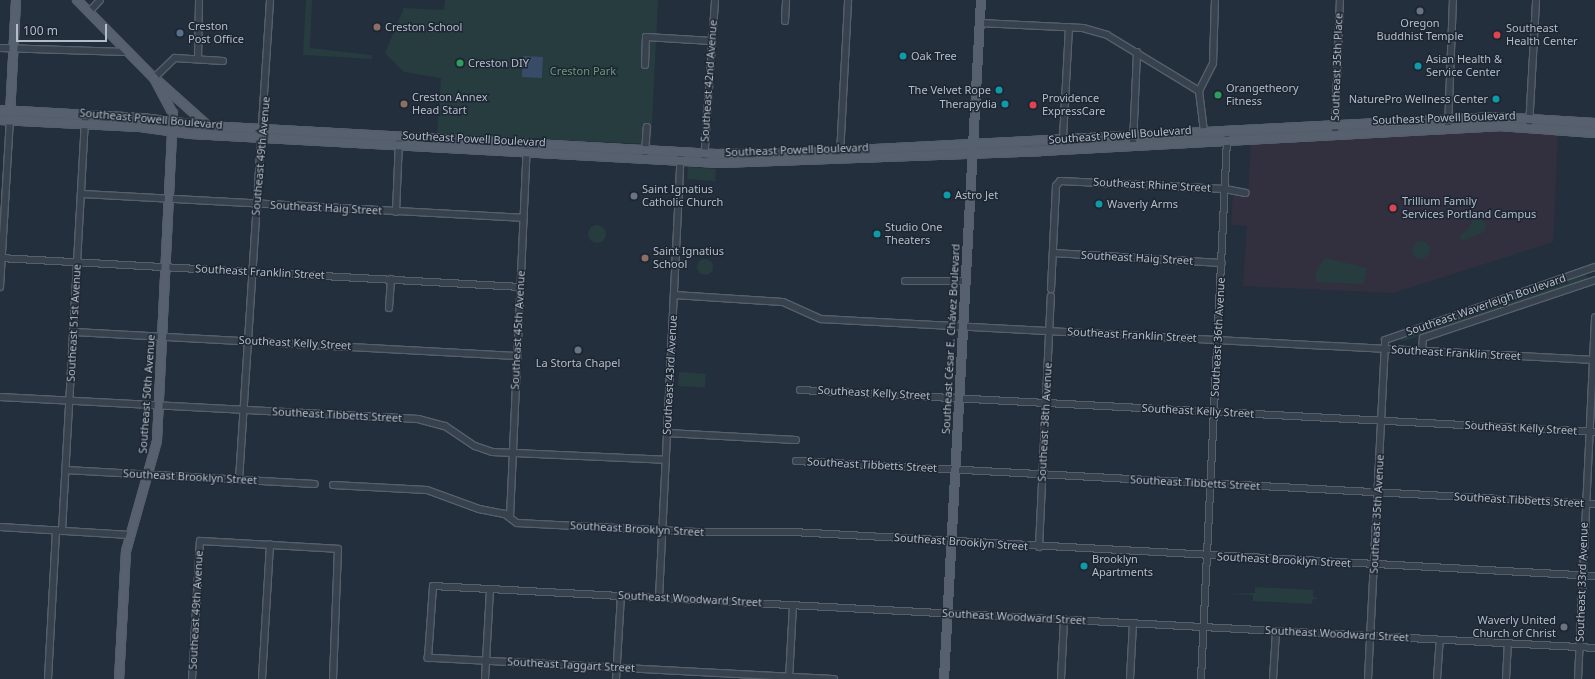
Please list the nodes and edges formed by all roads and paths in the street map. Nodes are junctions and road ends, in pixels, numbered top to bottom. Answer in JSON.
{"nodes":[{"id":1,"x":16,"y":0,"type":"edge"},
{"id":2,"x":77,"y":0,"type":"edge"},
{"id":3,"x":100,"y":0,"type":"edge"},
{"id":4,"x":199,"y":0,"type":"edge"},
{"id":5,"x":270,"y":0,"type":"edge"},
{"id":6,"x":715,"y":0,"type":"edge"},
{"id":7,"x":786,"y":0,"type":"edge"},
{"id":8,"x":848,"y":0,"type":"edge"},
{"id":9,"x":981,"y":0,"type":"edge"},
{"id":10,"x":1215,"y":0,"type":"edge"},
{"id":11,"x":1340,"y":0,"type":"edge"},
{"id":12,"x":1453,"y":0,"type":"edge"},
{"id":13,"x":1536,"y":0,"type":"edge"},
{"id":14,"x":89,"y":12,"type":"junction"},
{"id":15,"x":785,"y":21,"type":"dead end"},
{"id":16,"x":980,"y":23,"type":"junction"},
{"id":17,"x":1069,"y":27,"type":"junction"},
{"id":18,"x":712,"y":41,"type":"junction"},
{"id":19,"x":0,"y":48,"type":"edge"},
{"id":20,"x":14,"y":49,"type":"junction"},
{"id":21,"x":127,"y":52,"type":"junction"},
{"id":22,"x":1137,"y":52,"type":"junction"},
{"id":23,"x":198,"y":59,"type":"junction"},
{"id":24,"x":223,"y":60,"type":"dead end"},
{"id":25,"x":644,"y":65,"type":"dead end"},
{"id":26,"x":154,"y":78,"type":"junction"},
{"id":27,"x":1199,"y":91,"type":"junction"},
{"id":28,"x":0,"y":110,"type":"edge"},
{"id":29,"x":10,"y":111,"type":"junction"},
{"id":30,"x":85,"y":115,"type":"junction"},
{"id":31,"x":1530,"y":118,"type":"junction"},
{"id":32,"x":1447,"y":119,"type":"junction"},
{"id":33,"x":0,"y":120,"type":"edge"},
{"id":34,"x":10,"y":120,"type":"junction"},
{"id":35,"x":173,"y":122,"type":"junction"},
{"id":36,"x":1595,"y":123,"type":"edge"},
{"id":37,"x":84,"y":124,"type":"junction"},
{"id":38,"x":1335,"y":124,"type":"junction"},
{"id":39,"x":208,"y":126,"type":"junction"},
{"id":40,"x":647,"y":127,"type":"dead end"},
{"id":41,"x":1529,"y":127,"type":"junction"},
{"id":42,"x":263,"y":129,"type":"junction"},
{"id":43,"x":1241,"y":129,"type":"junction"},
{"id":44,"x":1448,"y":129,"type":"junction"},
{"id":45,"x":1204,"y":130,"type":"junction"},
{"id":46,"x":173,"y":132,"type":"junction"},
{"id":47,"x":1595,"y":133,"type":"edge"},
{"id":48,"x":1133,"y":134,"type":"junction"},
{"id":49,"x":1335,"y":134,"type":"junction"},
{"id":50,"x":399,"y":136,"type":"junction"},
{"id":51,"x":261,"y":138,"type":"junction"},
{"id":52,"x":1063,"y":138,"type":"junction"},
{"id":53,"x":1227,"y":139,"type":"junction"},
{"id":54,"x":1196,"y":140,"type":"junction"},
{"id":55,"x":972,"y":143,"type":"junction"},
{"id":56,"x":527,"y":144,"type":"junction"},
{"id":57,"x":1133,"y":144,"type":"junction"},
{"id":58,"x":399,"y":146,"type":"junction"},
{"id":59,"x":646,"y":150,"type":"junction"},
{"id":60,"x":840,"y":150,"type":"junction"},
{"id":61,"x":681,"y":152,"type":"junction"},
{"id":62,"x":526,"y":153,"type":"junction"},
{"id":63,"x":705,"y":153,"type":"junction"},
{"id":64,"x":972,"y":154,"type":"junction"},
{"id":65,"x":645,"y":159,"type":"junction"},
{"id":66,"x":840,"y":160,"type":"junction"},
{"id":67,"x":680,"y":161,"type":"junction"},
{"id":68,"x":704,"y":162,"type":"junction"},
{"id":69,"x":1225,"y":189,"type":"junction"},
{"id":70,"x":1246,"y":193,"type":"dead end"},
{"id":71,"x":81,"y":194,"type":"junction"},
{"id":72,"x":170,"y":199,"type":"junction"},
{"id":73,"x":256,"y":204,"type":"junction"},
{"id":74,"x":396,"y":212,"type":"junction"},
{"id":75,"x":523,"y":218,"type":"junction"},
{"id":76,"x":1053,"y":253,"type":"junction"},
{"id":77,"x":1,"y":258,"type":"edge"},
{"id":78,"x":77,"y":262,"type":"junction"},
{"id":79,"x":1222,"y":263,"type":"junction"},
{"id":80,"x":1595,"y":267,"type":"edge"},
{"id":81,"x":166,"y":268,"type":"junction"},
{"id":82,"x":252,"y":272,"type":"junction"},
{"id":83,"x":391,"y":279,"type":"junction"},
{"id":84,"x":1595,"y":280,"type":"edge"},
{"id":85,"x":905,"y":281,"type":"dead end"},
{"id":86,"x":965,"y":282,"type":"junction"},
{"id":87,"x":0,"y":287,"type":"edge"},
{"id":88,"x":520,"y":287,"type":"junction"},
{"id":89,"x":1051,"y":289,"type":"dead end"},
{"id":90,"x":674,"y":295,"type":"junction"},
{"id":91,"x":1051,"y":296,"type":"dead end"},
{"id":92,"x":389,"y":308,"type":"dead end"},
{"id":93,"x":1595,"y":317,"type":"edge"},
{"id":94,"x":963,"y":326,"type":"junction"},
{"id":95,"x":1049,"y":331,"type":"junction"},
{"id":96,"x":73,"y":332,"type":"junction"},
{"id":97,"x":162,"y":337,"type":"junction"},
{"id":98,"x":1217,"y":340,"type":"junction"},
{"id":99,"x":248,"y":341,"type":"junction"},
{"id":100,"x":1385,"y":349,"type":"junction"},
{"id":101,"x":1422,"y":351,"type":"junction"},
{"id":102,"x":517,"y":356,"type":"junction"},
{"id":103,"x":1594,"y":360,"type":"edge"},
{"id":104,"x":800,"y":390,"type":"dead end"},
{"id":105,"x":0,"y":397,"type":"edge"},
{"id":106,"x":959,"y":398,"type":"junction"},
{"id":107,"x":69,"y":401,"type":"junction"},
{"id":108,"x":1045,"y":403,"type":"junction"},
{"id":109,"x":159,"y":406,"type":"junction"},
{"id":110,"x":244,"y":410,"type":"junction"},
{"id":111,"x":1214,"y":412,"type":"junction"},
{"id":112,"x":1381,"y":421,"type":"junction"},
{"id":113,"x":1592,"y":432,"type":"edge"},
{"id":114,"x":667,"y":433,"type":"junction"},
{"id":115,"x":796,"y":440,"type":"dead end"},
{"id":116,"x":512,"y":454,"type":"junction"},
{"id":117,"x":665,"y":460,"type":"junction"},
{"id":118,"x":796,"y":461,"type":"dead end"},
{"id":119,"x":66,"y":470,"type":"junction"},
{"id":120,"x":955,"y":470,"type":"junction"},
{"id":121,"x":149,"y":474,"type":"junction"},
{"id":122,"x":1042,"y":475,"type":"junction"},
{"id":123,"x":239,"y":480,"type":"junction"},
{"id":124,"x":315,"y":484,"type":"dead end"},
{"id":125,"x":1210,"y":484,"type":"junction"},
{"id":126,"x":333,"y":485,"type":"dead end"},
{"id":127,"x":1377,"y":493,"type":"junction"},
{"id":128,"x":1586,"y":503,"type":"junction"},
{"id":129,"x":1595,"y":504,"type":"edge"},
{"id":130,"x":510,"y":517,"type":"junction"},
{"id":131,"x":0,"y":527,"type":"edge"},
{"id":132,"x":59,"y":530,"type":"junction"},
{"id":133,"x":662,"y":530,"type":"junction"},
{"id":134,"x":130,"y":535,"type":"junction"},
{"id":135,"x":952,"y":541,"type":"junction"},
{"id":136,"x":270,"y":544,"type":"junction"},
{"id":137,"x":1038,"y":547,"type":"junction"},
{"id":138,"x":1207,"y":556,"type":"junction"},
{"id":139,"x":1374,"y":565,"type":"junction"},
{"id":140,"x":1582,"y":575,"type":"junction"},
{"id":141,"x":1595,"y":576,"type":"edge"},
{"id":142,"x":490,"y":589,"type":"junction"},
{"id":143,"x":621,"y":596,"type":"junction"},
{"id":144,"x":659,"y":598,"type":"junction"},
{"id":145,"x":792,"y":605,"type":"junction"},
{"id":146,"x":948,"y":613,"type":"junction"},
{"id":147,"x":1064,"y":619,"type":"junction"},
{"id":148,"x":1132,"y":623,"type":"junction"},
{"id":149,"x":1204,"y":627,"type":"junction"},
{"id":150,"x":1276,"y":630,"type":"junction"},
{"id":151,"x":1370,"y":637,"type":"junction"},
{"id":152,"x":1440,"y":640,"type":"junction"},
{"id":153,"x":1508,"y":644,"type":"junction"},
{"id":154,"x":1580,"y":647,"type":"junction"},
{"id":155,"x":1595,"y":648,"type":"edge"},
{"id":156,"x":428,"y":658,"type":"joint"},
{"id":157,"x":486,"y":661,"type":"junction"},
{"id":158,"x":616,"y":668,"type":"junction"},
{"id":159,"x":789,"y":678,"type":"edge"},
{"id":160,"x":48,"y":679,"type":"edge"},
{"id":161,"x":119,"y":679,"type":"edge"},
{"id":162,"x":192,"y":679,"type":"edge"},
{"id":163,"x":262,"y":679,"type":"edge"},
{"id":164,"x":333,"y":679,"type":"edge"},
{"id":165,"x":485,"y":679,"type":"edge"},
{"id":166,"x":616,"y":679,"type":"edge"},
{"id":167,"x":834,"y":679,"type":"edge"},
{"id":168,"x":944,"y":679,"type":"edge"},
{"id":169,"x":1061,"y":679,"type":"edge"},
{"id":170,"x":1130,"y":679,"type":"edge"},
{"id":171,"x":1201,"y":679,"type":"edge"},
{"id":172,"x":1273,"y":679,"type":"edge"},
{"id":173,"x":1368,"y":679,"type":"edge"},
{"id":174,"x":1437,"y":679,"type":"edge"},
{"id":175,"x":1506,"y":679,"type":"edge"},
{"id":176,"x":1578,"y":679,"type":"edge"}],
"edges":[{"from":1,"to":20,"type":"main road"},
{"from":2,"to":14,"type":"main road"},
{"from":3,"to":14,"type":"street"},
{"from":4,"to":23,"type":"street"},
{"from":5,"to":42,"type":"street","name":"Southeast 49th Avenue"},
{"from":6,"to":18,"type":"street","name":"Southeast 42nd Avenue"},
{"from":7,"to":15,"type":"street"},
{"from":8,"to":60,"type":"street"},
{"from":9,"to":16,"type":"main road","name":"Southeast César E. Chávez Boulevard"},
{"from":10,"to":27,"type":"street"},
{"from":11,"to":38,"type":"street","name":"Southeast 35th Place"},
{"from":12,"to":32,"type":"street"},
{"from":13,"to":31,"type":"street"},
{"from":14,"to":21,"type":"main road"},
{"from":16,"to":17,"type":"street"},
{"from":16,"to":55,"type":"main road","name":"Southeast César E. Chávez Boulevard"},
{"from":17,"to":22,"type":"street"},
{"from":17,"to":52,"type":"street"},
{"from":18,"to":25,"type":"street"},
{"from":18,"to":63,"type":"street","name":"Southeast 42nd Avenue"},
{"from":19,"to":20,"type":"street"},
{"from":20,"to":21,"type":"street"},
{"from":20,"to":29,"type":"main road"},
{"from":21,"to":26,"type":"main road"},
{"from":22,"to":27,"type":"street"},
{"from":22,"to":48,"type":"street"},
{"from":23,"to":24,"type":"street"},
{"from":23,"to":26,"type":"street"},
{"from":26,"to":35,"type":"main road","name":"Southeast 50th Avenue"},
{"from":26,"to":39,"type":"main road"},
{"from":27,"to":45,"type":"street"},
{"from":28,"to":29,"type":"main road","name":"Southeast Powell Boulevard"},
{"from":29,"to":30,"type":"main road","name":"Southeast Powell Boulevard"},
{"from":29,"to":34,"type":"main road"},
{"from":30,"to":35,"type":"main road","name":"Southeast Powell Boulevard"},
{"from":30,"to":37,"type":"street","name":"Southeast 51st Avenue"},
{"from":31,"to":32,"type":"main road","name":"Southeast Powell Boulevard"},
{"from":31,"to":36,"type":"main road","name":"Southeast Powell Boulevard"},
{"from":31,"to":41,"type":"street"},
{"from":32,"to":38,"type":"main road","name":"Southeast Powell Boulevard"},
{"from":32,"to":44,"type":"street"},
{"from":33,"to":34,"type":"main road","name":"Southeast Powell Boulevard"},
{"from":34,"to":37,"type":"main road","name":"Southeast Powell Boulevard"},
{"from":34,"to":77,"type":"street"},
{"from":35,"to":39,"type":"main road","name":"Southeast Powell Boulevard"},
{"from":35,"to":46,"type":"main road","name":"Southeast 50th Avenue"},
{"from":37,"to":46,"type":"main road","name":"Southeast Powell Boulevard"},
{"from":37,"to":71,"type":"street","name":"Southeast 51st Avenue"},
{"from":38,"to":43,"type":"main road","name":"Southeast Powell Boulevard"},
{"from":38,"to":49,"type":"street","name":"Southeast 35th Place"},
{"from":39,"to":42,"type":"main road","name":"Southeast Powell Boulevard"},
{"from":40,"to":59,"type":"street"},
{"from":41,"to":44,"type":"main road","name":"Southeast Powell Boulevard"},
{"from":41,"to":47,"type":"main road","name":"Southeast Powell Boulevard"},
{"from":42,"to":50,"type":"main road","name":"Southeast Powell Boulevard"},
{"from":42,"to":51,"type":"street","name":"Southeast 49th Avenue"},
{"from":43,"to":45,"type":"main road","name":"Southeast Powell Boulevard"},
{"from":43,"to":53,"type":"main road"},
{"from":44,"to":49,"type":"main road","name":"Southeast Powell Boulevard"},
{"from":45,"to":48,"type":"main road","name":"Southeast Powell Boulevard"},
{"from":45,"to":54,"type":"main road"},
{"from":46,"to":51,"type":"main road","name":"Southeast Powell Boulevard"},
{"from":46,"to":72,"type":"main road","name":"Southeast 50th Avenue"},
{"from":48,"to":52,"type":"main road","name":"Southeast Powell Boulevard"},
{"from":48,"to":57,"type":"street"},
{"from":49,"to":53,"type":"main road","name":"Southeast Powell Boulevard"},
{"from":50,"to":56,"type":"main road","name":"Southeast Powell Boulevard"},
{"from":50,"to":58,"type":"street"},
{"from":51,"to":58,"type":"main road","name":"Southeast Powell Boulevard"},
{"from":51,"to":73,"type":"street","name":"Southeast 49th Avenue"},
{"from":52,"to":55,"type":"main road","name":"Southeast Powell Boulevard"},
{"from":53,"to":54,"type":"main road","name":"Southeast Powell Boulevard"},
{"from":53,"to":69,"type":"street","name":"Southeast 36th Avenue"},
{"from":54,"to":57,"type":"main road","name":"Southeast Powell Boulevard"},
{"from":55,"to":60,"type":"main road","name":"Southeast Powell Boulevard"},
{"from":55,"to":64,"type":"main road","name":"Southeast César E. Chávez Boulevard"},
{"from":56,"to":59,"type":"main road","name":"Southeast Powell Boulevard"},
{"from":56,"to":62,"type":"street","name":"Southeast 45th Avenue"},
{"from":57,"to":64,"type":"main road","name":"Southeast Powell Boulevard"},
{"from":58,"to":62,"type":"main road","name":"Southeast Powell Boulevard"},
{"from":58,"to":74,"type":"street"},
{"from":59,"to":61,"type":"main road","name":"Southeast Powell Boulevard"},
{"from":59,"to":65,"type":"street"},
{"from":60,"to":63,"type":"main road","name":"Southeast Powell Boulevard"},
{"from":60,"to":66,"type":"street"},
{"from":61,"to":63,"type":"main road","name":"Southeast Powell Boulevard"},
{"from":61,"to":67,"type":"street","name":"Southeast 43rd Avenue"},
{"from":62,"to":65,"type":"main road","name":"Southeast Powell Boulevard"},
{"from":62,"to":75,"type":"street","name":"Southeast 45th Avenue"},
{"from":63,"to":68,"type":"street","name":"Southeast 42nd Avenue"},
{"from":64,"to":66,"type":"main road","name":"Southeast Powell Boulevard"},
{"from":64,"to":86,"type":"main road","name":"Southeast César E. Chávez Boulevard"},
{"from":65,"to":67,"type":"main road","name":"Southeast Powell Boulevard"},
{"from":66,"to":68,"type":"main road","name":"Southeast Powell Boulevard"},
{"from":67,"to":68,"type":"main road","name":"Southeast Powell Boulevard"},
{"from":67,"to":90,"type":"street","name":"Southeast 43rd Avenue"},
{"from":69,"to":70,"type":"street","name":"Southeast Rhine Street"},
{"from":69,"to":76,"type":"street","name":"Southeast Rhine Street"},
{"from":69,"to":79,"type":"street","name":"Southeast 36th Avenue"},
{"from":71,"to":72,"type":"street","name":"Southeast Haig Street"},
{"from":71,"to":78,"type":"street","name":"Southeast 51st Avenue"},
{"from":72,"to":73,"type":"street","name":"Southeast Haig Street"},
{"from":72,"to":81,"type":"main road","name":"Southeast 50th Avenue"},
{"from":73,"to":74,"type":"street","name":"Southeast Haig Street"},
{"from":73,"to":82,"type":"street","name":"Southeast 49th Avenue"},
{"from":74,"to":75,"type":"street","name":"Southeast Haig Street"},
{"from":75,"to":88,"type":"street","name":"Southeast 45th Avenue"},
{"from":76,"to":79,"type":"street","name":"Southeast Haig Street"},
{"from":76,"to":89,"type":"street"},
{"from":77,"to":78,"type":"street","name":"Southeast Franklin Street"},
{"from":77,"to":87,"type":"street"},
{"from":78,"to":81,"type":"street","name":"Southeast Franklin Street"},
{"from":78,"to":96,"type":"street","name":"Southeast 51st Avenue"},
{"from":79,"to":98,"type":"street","name":"Southeast 36th Avenue"},
{"from":80,"to":100,"type":"street","name":"Southeast Waverleigh Boulevard"},
{"from":81,"to":82,"type":"street","name":"Southeast Franklin Street"},
{"from":81,"to":97,"type":"main road","name":"Southeast 50th Avenue"},
{"from":82,"to":83,"type":"street","name":"Southeast Franklin Street"},
{"from":82,"to":99,"type":"street","name":"Southeast 49th Avenue"},
{"from":83,"to":88,"type":"street","name":"Southeast Franklin Street"},
{"from":83,"to":92,"type":"street"},
{"from":84,"to":101,"type":"street","name":"Southeast Waverleigh Boulevard"},
{"from":85,"to":86,"type":"street"},
{"from":86,"to":94,"type":"main road","name":"Southeast César E. Chávez Boulevard"},
{"from":88,"to":102,"type":"street","name":"Southeast 45th Avenue"},
{"from":90,"to":94,"type":"street","name":"Southeast Franklin Street"},
{"from":90,"to":114,"type":"street","name":"Southeast 43rd Avenue"},
{"from":91,"to":95,"type":"street","name":"Southeast 38th Avenue"},
{"from":93,"to":103,"type":"street","name":"Southeast 33rd Avenue"},
{"from":94,"to":95,"type":"street","name":"Southeast Franklin Street"},
{"from":94,"to":106,"type":"main road","name":"Southeast César E. Chávez Boulevard"},
{"from":95,"to":98,"type":"street","name":"Southeast Franklin Street"},
{"from":95,"to":108,"type":"street","name":"Southeast 38th Avenue"},
{"from":96,"to":97,"type":"street","name":"Southeast Kelly Street"},
{"from":96,"to":107,"type":"street","name":"Southeast 51st Avenue"},
{"from":97,"to":99,"type":"street","name":"Southeast Kelly Street"},
{"from":97,"to":109,"type":"main road","name":"Southeast 50th Avenue"},
{"from":98,"to":100,"type":"street","name":"Southeast Franklin Street"},
{"from":98,"to":111,"type":"street","name":"Southeast 36th Avenue"},
{"from":99,"to":102,"type":"street","name":"Southeast Kelly Street"},
{"from":99,"to":110,"type":"street","name":"Southeast 49th Avenue"},
{"from":100,"to":101,"type":"street","name":"Southeast Franklin Street"},
{"from":100,"to":112,"type":"street","name":"Southeast 35th Avenue"},
{"from":101,"to":103,"type":"street","name":"Southeast Franklin Street"},
{"from":102,"to":116,"type":"street","name":"Southeast 45th Avenue"},
{"from":103,"to":113,"type":"street","name":"Southeast 33rd Avenue"},
{"from":104,"to":106,"type":"street","name":"Southeast Kelly Street"},
{"from":105,"to":107,"type":"street","name":"Southeast Tibbetts Street"},
{"from":106,"to":108,"type":"street","name":"Southeast Kelly Street"},
{"from":106,"to":120,"type":"main road","name":"Southeast César E. Chávez Boulevard"},
{"from":107,"to":109,"type":"street","name":"Southeast Tibbetts Street"},
{"from":107,"to":119,"type":"street","name":"Southeast 51st Avenue"},
{"from":108,"to":111,"type":"street","name":"Southeast Kelly Street"},
{"from":108,"to":122,"type":"street","name":"Southeast 38th Avenue"},
{"from":109,"to":110,"type":"street","name":"Southeast Tibbetts Street"},
{"from":109,"to":121,"type":"main road","name":"Southeast 50th Avenue"},
{"from":110,"to":116,"type":"street","name":"Southeast Tibbetts Street"},
{"from":110,"to":123,"type":"street","name":"Southeast 49th Avenue"},
{"from":111,"to":112,"type":"street","name":"Southeast Kelly Street"},
{"from":111,"to":125,"type":"street","name":"Southeast 36th Avenue"},
{"from":112,"to":113,"type":"street","name":"Southeast Kelly Street"},
{"from":112,"to":127,"type":"street","name":"Southeast 35th Avenue"},
{"from":113,"to":128,"type":"street","name":"Southeast 33rd Avenue"},
{"from":114,"to":115,"type":"street"},
{"from":114,"to":117,"type":"street","name":"Southeast 43rd Avenue"},
{"from":116,"to":117,"type":"street","name":"Southeast Tibbetts Street"},
{"from":116,"to":130,"type":"street","name":"Southeast 45th Avenue"},
{"from":117,"to":133,"type":"street","name":"Southeast 43rd Avenue"},
{"from":118,"to":120,"type":"street","name":"Southeast Tibbetts Street"},
{"from":119,"to":121,"type":"street","name":"Southeast Brooklyn Street"},
{"from":119,"to":132,"type":"street","name":"Southeast 51st Avenue"},
{"from":120,"to":122,"type":"street","name":"Southeast Tibbetts Street"},
{"from":120,"to":135,"type":"main road","name":"Southeast César E. Chávez Boulevard"},
{"from":121,"to":123,"type":"street","name":"Southeast Brooklyn Street"},
{"from":121,"to":134,"type":"main road","name":"Southeast 50th Avenue"},
{"from":122,"to":125,"type":"street","name":"Southeast Tibbetts Street"},
{"from":122,"to":137,"type":"street","name":"Southeast 38th Avenue"},
{"from":123,"to":124,"type":"street","name":"Southeast Brooklyn Street"},
{"from":125,"to":127,"type":"street","name":"Southeast Tibbetts Street"},
{"from":125,"to":138,"type":"street","name":"Southeast 36th Avenue"},
{"from":126,"to":130,"type":"street","name":"Southeast Brooklyn Street"},
{"from":127,"to":128,"type":"street","name":"Southeast Tibbetts Street"},
{"from":127,"to":139,"type":"street","name":"Southeast 35th Avenue"},
{"from":128,"to":129,"type":"street","name":"Southeast Tibbetts Street"},
{"from":128,"to":140,"type":"street","name":"Southeast 33rd Avenue"},
{"from":130,"to":133,"type":"street","name":"Southeast Brooklyn Street"},
{"from":131,"to":132,"type":"street"},
{"from":132,"to":134,"type":"street"},
{"from":132,"to":160,"type":"street","name":"Southeast 51st Avenue"},
{"from":133,"to":135,"type":"street","name":"Southeast Brooklyn Street"},
{"from":133,"to":144,"type":"street","name":"Southeast 43rd Avenue"},
{"from":134,"to":161,"type":"main road","name":"Southeast 50th Avenue"},
{"from":135,"to":137,"type":"street","name":"Southeast Brooklyn Street"},
{"from":135,"to":146,"type":"main road","name":"Southeast César E. Chávez Boulevard"},
{"from":136,"to":162,"type":"street","name":"Southeast 49th Avenue"},
{"from":136,"to":163,"type":"street"},
{"from":136,"to":164,"type":"street"},
{"from":137,"to":138,"type":"street","name":"Southeast Brooklyn Street"},
{"from":138,"to":139,"type":"street","name":"Southeast Brooklyn Street"},
{"from":138,"to":149,"type":"street","name":"Southeast 36th Avenue"},
{"from":139,"to":140,"type":"street","name":"Southeast Brooklyn Street"},
{"from":139,"to":151,"type":"street","name":"Southeast 35th Avenue"},
{"from":140,"to":141,"type":"street","name":"Southeast Brooklyn Street"},
{"from":140,"to":154,"type":"street","name":"Southeast 33rd Avenue"},
{"from":142,"to":143,"type":"street","name":"Southeast Woodward Street"},
{"from":142,"to":156,"type":"street","name":"Southeast Woodward Street"},
{"from":142,"to":157,"type":"street"},
{"from":143,"to":144,"type":"street","name":"Southeast Woodward Street"},
{"from":143,"to":158,"type":"street"},
{"from":144,"to":145,"type":"street","name":"Southeast Woodward Street"},
{"from":145,"to":146,"type":"street","name":"Southeast Woodward Street"},
{"from":145,"to":159,"type":"street"},
{"from":146,"to":147,"type":"street","name":"Southeast Woodward Street"},
{"from":146,"to":168,"type":"main road","name":"Southeast César E. Chávez Boulevard"},
{"from":147,"to":148,"type":"street","name":"Southeast Woodward Street"},
{"from":147,"to":169,"type":"street"},
{"from":148,"to":149,"type":"street","name":"Southeast Woodward Street"},
{"from":148,"to":170,"type":"street"},
{"from":149,"to":150,"type":"street","name":"Southeast Woodward Street"},
{"from":149,"to":171,"type":"street","name":"Southeast 36th Avenue"},
{"from":150,"to":151,"type":"street","name":"Southeast Woodward Street"},
{"from":150,"to":172,"type":"street"},
{"from":151,"to":152,"type":"street","name":"Southeast Woodward Street"},
{"from":151,"to":173,"type":"street","name":"Southeast 35th Avenue"},
{"from":152,"to":153,"type":"street","name":"Southeast Woodward Street"},
{"from":152,"to":174,"type":"street"},
{"from":153,"to":154,"type":"street","name":"Southeast Woodward Street"},
{"from":153,"to":175,"type":"street"},
{"from":154,"to":155,"type":"street","name":"Southeast Woodward Street"},
{"from":154,"to":176,"type":"street","name":"Southeast 33rd Avenue"},
{"from":156,"to":157,"type":"street","name":"Southeast Taggart Street"},
{"from":157,"to":158,"type":"street","name":"Southeast Taggart Street"},
{"from":157,"to":165,"type":"street"},
{"from":158,"to":159,"type":"street","name":"Southeast Taggart Street"},
{"from":158,"to":166,"type":"street"},
{"from":159,"to":167,"type":"street","name":"Southeast Taggart Street"}]}
